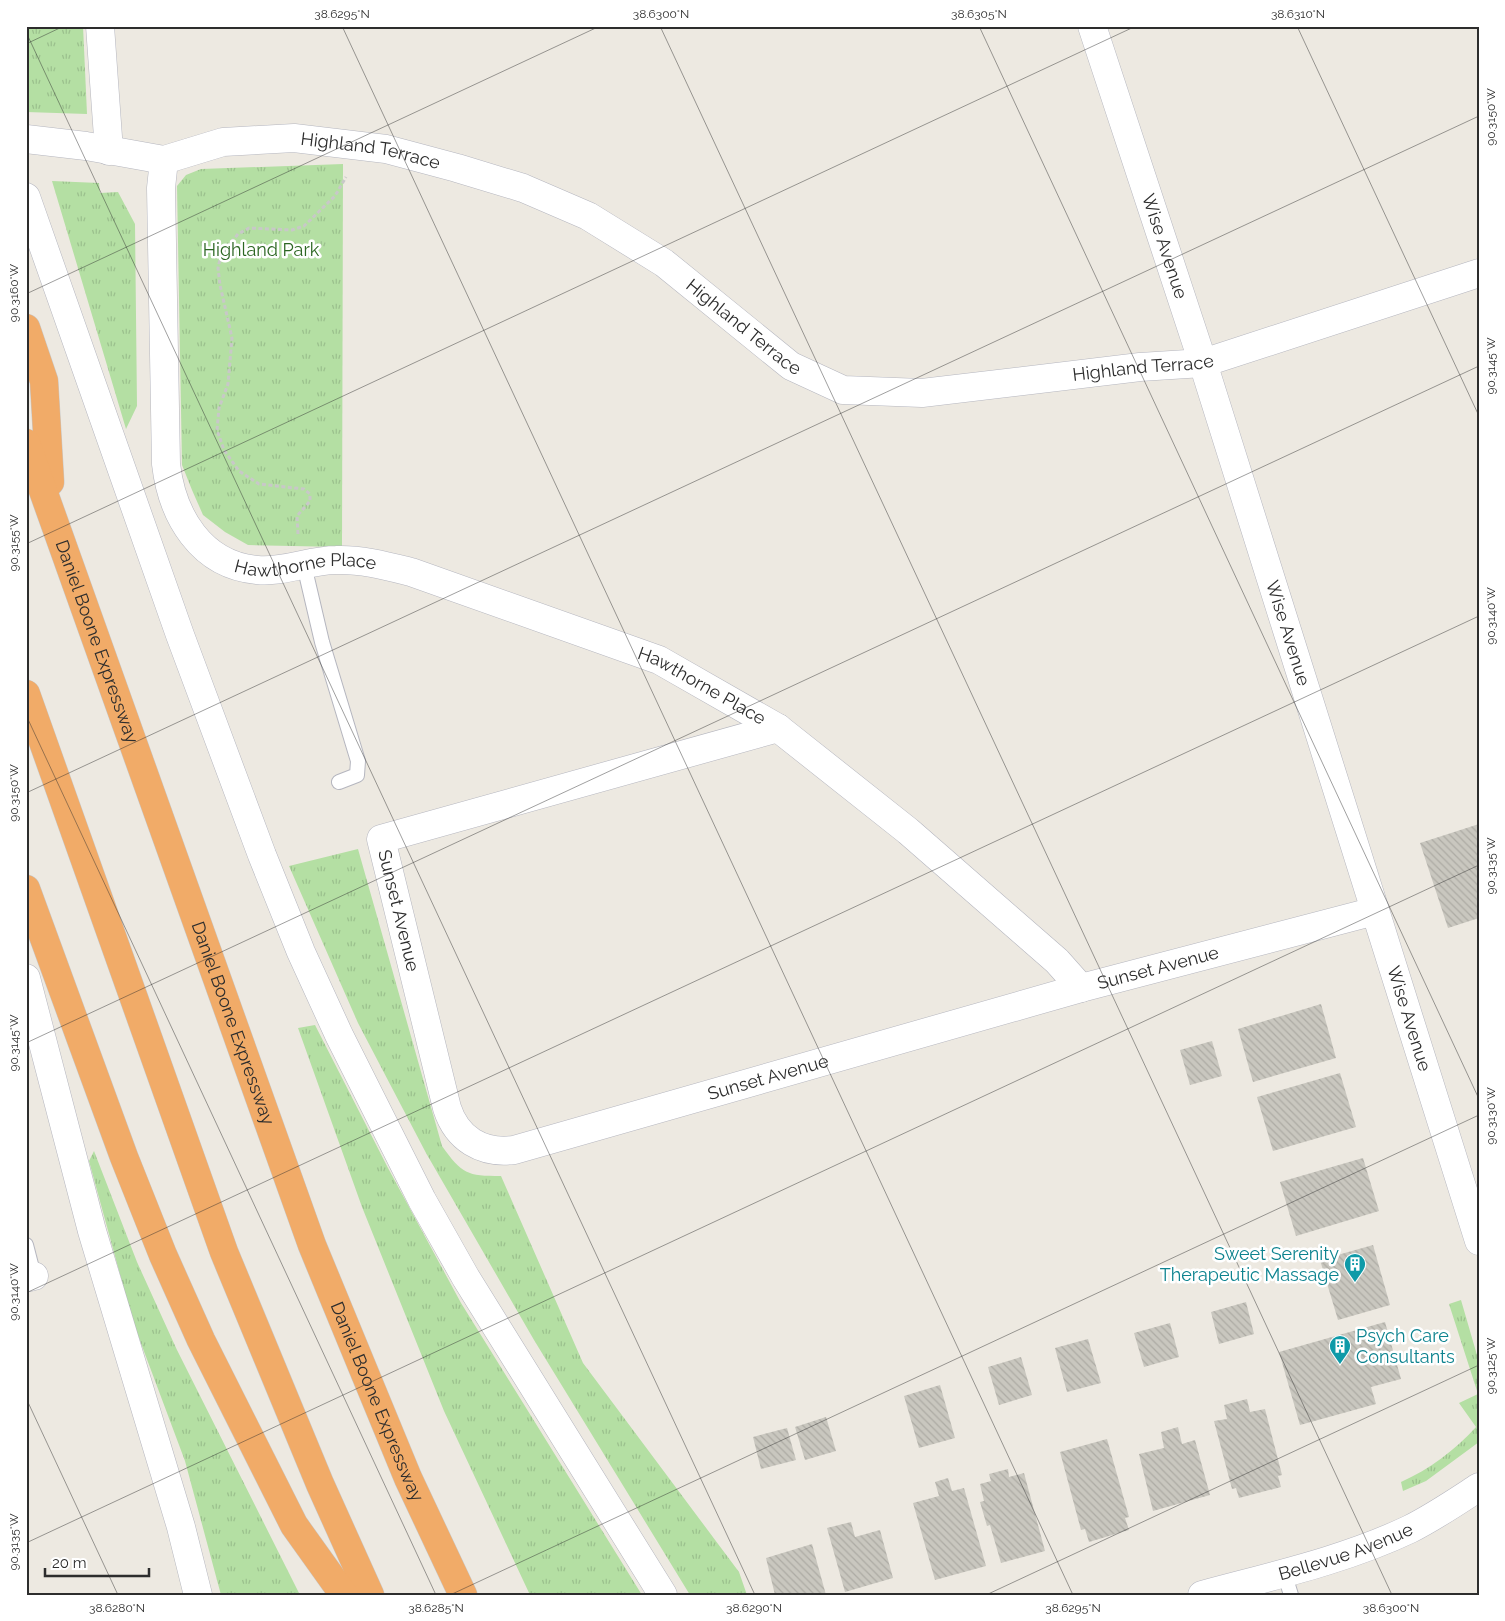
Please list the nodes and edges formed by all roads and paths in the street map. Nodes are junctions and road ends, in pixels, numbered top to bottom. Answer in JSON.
{"nodes":[{"id":1,"x":100,"y":26,"type":"edge"},
{"id":2,"x":1092,"y":26,"type":"edge"},
{"id":3,"x":26,"y":139,"type":"edge"},
{"id":4,"x":98,"y":148,"type":"junction"},
{"id":5,"x":164,"y":160,"type":"junction"},
{"id":6,"x":348,"y":174,"type":"dead end"},
{"id":7,"x":26,"y":196,"type":"edge"},
{"id":8,"x":1479,"y":273,"type":"edge"},
{"id":9,"x":26,"y":328,"type":"edge"},
{"id":10,"x":1202,"y":363,"type":"junction"},
{"id":11,"x":26,"y":443,"type":"edge"},
{"id":12,"x":52,"y":514,"type":"junction"},
{"id":13,"x":304,"y":565,"type":"junction"},
{"id":14,"x":26,"y":694,"type":"edge"},
{"id":15,"x":778,"y":728,"type":"junction"},
{"id":16,"x":339,"y":782,"type":"dead end"},
{"id":17,"x":381,"y":839,"type":"joint"},
{"id":18,"x":26,"y":889,"type":"edge"},
{"id":19,"x":1375,"y":911,"type":"junction"},
{"id":20,"x":26,"y":978,"type":"edge"},
{"id":21,"x":1081,"y":988,"type":"junction"},
{"id":22,"x":1479,"y":1241,"type":"edge"},
{"id":23,"x":26,"y":1245,"type":"edge"},
{"id":24,"x":30,"y":1277,"type":"edge"},
{"id":25,"x":1479,"y":1487,"type":"edge"},
{"id":26,"x":1287,"y":1584,"type":"edge"},
{"id":27,"x":198,"y":1595,"type":"edge"},
{"id":28,"x":344,"y":1595,"type":"edge"},
{"id":29,"x":370,"y":1595,"type":"edge"},
{"id":30,"x":463,"y":1595,"type":"edge"},
{"id":31,"x":663,"y":1595,"type":"edge"},
{"id":32,"x":1202,"y":1595,"type":"edge"}],
"edges":[{"from":1,"to":4,"type":"street"},
{"from":2,"to":10,"type":"street","name":"Wise Avenue"},
{"from":3,"to":4,"type":"street","name":"Highland Terrace"},
{"from":4,"to":5,"type":"street","name":"Highland Terrace"},
{"from":5,"to":10,"type":"street","name":"Highland Terrace"},
{"from":5,"to":13,"type":"street","name":"Hawthorne Place"},
{"from":6,"to":13,"type":"path"},
{"from":7,"to":31,"type":"street"},
{"from":8,"to":10,"type":"street","name":"Highland Terrace"},
{"from":9,"to":12,"type":"highway"},
{"from":10,"to":19,"type":"street","name":"Wise Avenue"},
{"from":11,"to":12,"type":"highway","name":"Daniel Boone Expressway"},
{"from":12,"to":30,"type":"highway","name":"Daniel Boone Expressway"},
{"from":13,"to":15,"type":"street","name":"Hawthorne Place"},
{"from":13,"to":16,"type":"lane"},
{"from":14,"to":29,"type":"highway"},
{"from":15,"to":17,"type":"street","name":"Hawthorne Place"},
{"from":15,"to":21,"type":"street","name":"Hawthorne Place"},
{"from":17,"to":21,"type":"street","name":"Sunset Avenue"},
{"from":18,"to":28,"type":"highway"},
{"from":19,"to":21,"type":"street","name":"Sunset Avenue"},
{"from":19,"to":22,"type":"street","name":"Wise Avenue"},
{"from":20,"to":27,"type":"street"},
{"from":23,"to":24,"type":"lane"},
{"from":25,"to":26,"type":"street","name":"Bellevue Avenue"},
{"from":26,"to":32,"type":"street","name":"Bellevue Avenue"}]}
